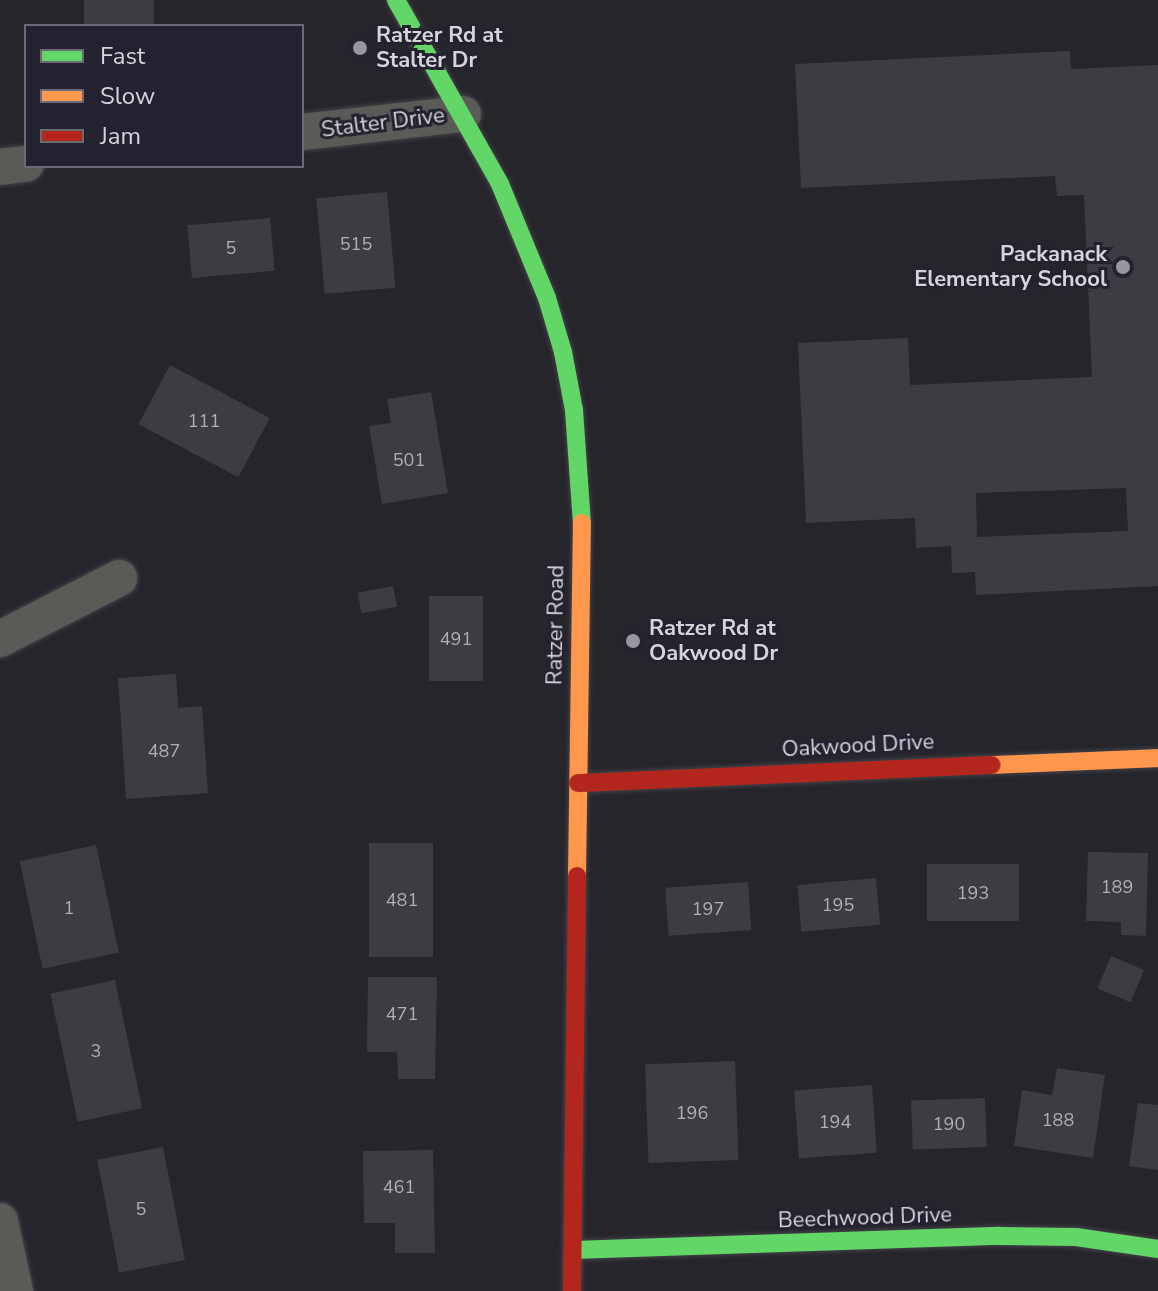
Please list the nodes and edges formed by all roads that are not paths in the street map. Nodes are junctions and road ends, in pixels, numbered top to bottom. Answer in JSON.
{"nodes":[{"id":1,"x":396,"y":0,"type":"edge"},
{"id":2,"x":463,"y":114,"type":"junction"},
{"id":3,"x":304,"y":132,"type":"edge"},
{"id":4,"x":24,"y":164,"type":"edge"},
{"id":5,"x":0,"y":167,"type":"edge"},
{"id":6,"x":119,"y":578,"type":"dead end"},
{"id":7,"x":0,"y":639,"type":"edge"},
{"id":8,"x":1149,"y":759,"type":"edge"},
{"id":9,"x":578,"y":783,"type":"junction"},
{"id":10,"x":0,"y":1221,"type":"edge"},
{"id":11,"x":1158,"y":1249,"type":"edge"},
{"id":12,"x":573,"y":1250,"type":"junction"},
{"id":13,"x":15,"y":1291,"type":"edge"},
{"id":14,"x":572,"y":1291,"type":"edge"}],
"edges":[{"from":1,"to":2,"type":"main road","name":"Ratzer Road"},
{"from":2,"to":3,"type":"street","name":"Stalter Drive"},
{"from":2,"to":9,"type":"main road","name":"Ratzer Road"},
{"from":4,"to":5,"type":"street"},
{"from":6,"to":7,"type":"street"},
{"from":8,"to":9,"type":"main road","name":"Oakwood Drive"},
{"from":9,"to":12,"type":"main road","name":"Ratzer Road"},
{"from":10,"to":13,"type":"street"},
{"from":11,"to":12,"type":"main road","name":"Beechwood Drive"},
{"from":12,"to":14,"type":"main road","name":"Ratzer Road"}]}
